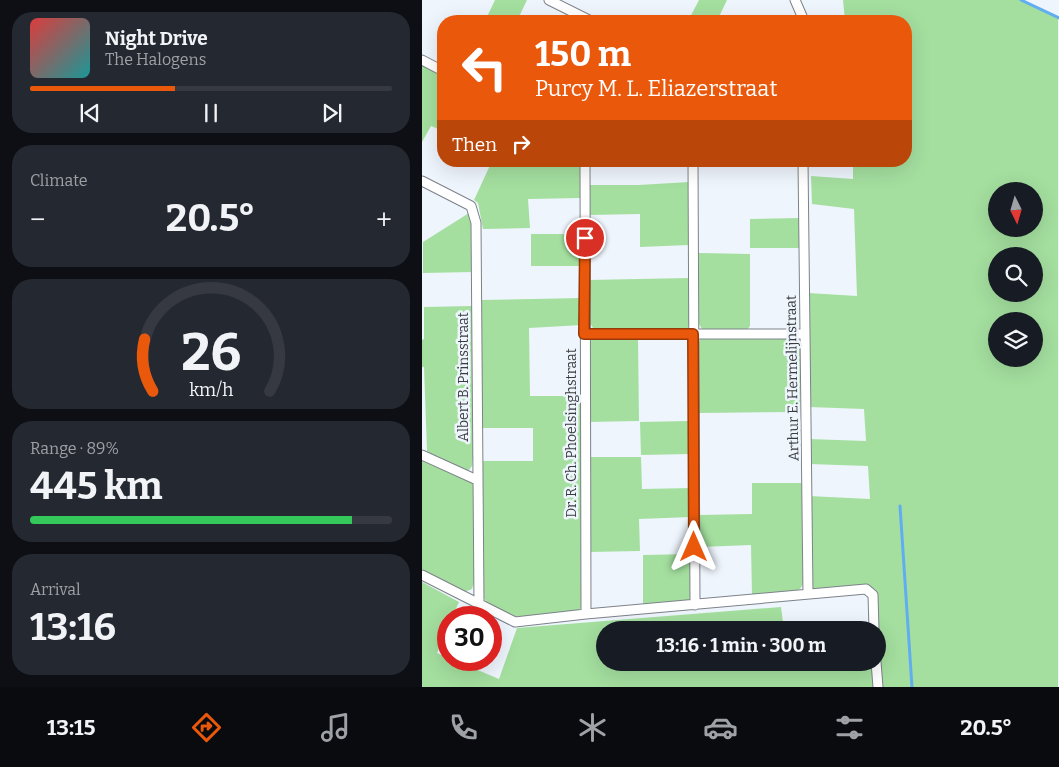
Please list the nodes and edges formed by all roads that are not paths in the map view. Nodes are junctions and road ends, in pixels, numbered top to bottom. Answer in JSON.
{"nodes":[{"id":1,"x":548,"y":0,"type":"edge"},
{"id":2,"x":795,"y":0,"type":"edge"},
{"id":3,"x":579,"y":15,"type":"edge"},
{"id":4,"x":802,"y":15,"type":"edge"},
{"id":5,"x":422,"y":60,"type":"edge"},
{"id":6,"x":437,"y":68,"type":"edge"},
{"id":7,"x":585,"y":167,"type":"edge"},
{"id":8,"x":693,"y":167,"type":"edge"},
{"id":9,"x":803,"y":167,"type":"edge"},
{"id":10,"x":422,"y":181,"type":"edge"},
{"id":11,"x":584,"y":334,"type":"junction"},
{"id":12,"x":693,"y":334,"type":"junction"},
{"id":13,"x":805,"y":334,"type":"junction"},
{"id":14,"x":422,"y":455,"type":"edge"},
{"id":15,"x":477,"y":480,"type":"junction"},
{"id":16,"x":422,"y":575,"type":"edge"},
{"id":17,"x":808,"y":594,"type":"junction"},
{"id":18,"x":479,"y":603,"type":"junction"},
{"id":19,"x":695,"y":605,"type":"junction"},
{"id":20,"x":586,"y":614,"type":"junction"},
{"id":21,"x":873,"y":621,"type":"edge"},
{"id":22,"x":877,"y":671,"type":"edge"},
{"id":23,"x":878,"y":687,"type":"edge"}],
"edges":[{"from":1,"to":3,"type":"street"},
{"from":2,"to":4,"type":"street"},
{"from":5,"to":6,"type":"street"},
{"from":7,"to":11,"type":"street","name":"Dr. R. Ch. Phoelsinghstraat"},
{"from":8,"to":12,"type":"street"},
{"from":9,"to":13,"type":"street","name":"Arthur E. Hermelijnstraat"},
{"from":10,"to":15,"type":"street","name":"Albert B. Prinsstraat"},
{"from":11,"to":12,"type":"street"},
{"from":11,"to":20,"type":"street","name":"Dr. R. Ch. Phoelsinghstraat"},
{"from":12,"to":13,"type":"street"},
{"from":12,"to":19,"type":"street"},
{"from":13,"to":17,"type":"street","name":"Arthur E. Hermelijnstraat"},
{"from":14,"to":15,"type":"street"},
{"from":15,"to":18,"type":"street","name":"Albert B. Prinsstraat"},
{"from":16,"to":18,"type":"street"},
{"from":17,"to":19,"type":"street"},
{"from":17,"to":21,"type":"street"},
{"from":18,"to":20,"type":"street"},
{"from":19,"to":20,"type":"street"},
{"from":22,"to":23,"type":"street"}]}
